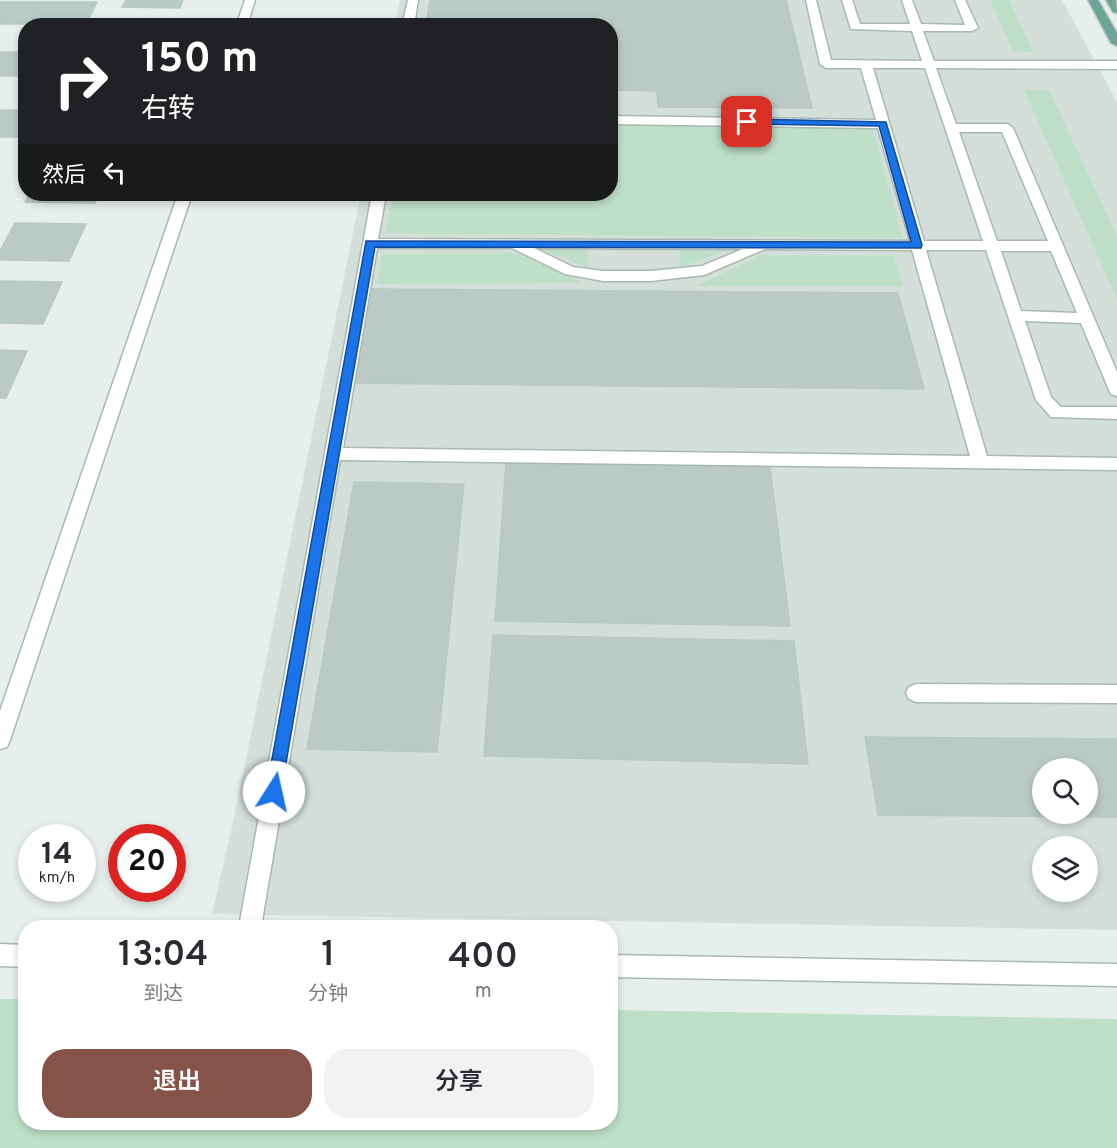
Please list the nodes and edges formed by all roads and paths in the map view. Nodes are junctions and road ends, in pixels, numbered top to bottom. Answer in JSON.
{"nodes":[{"id":1,"x":250,"y":0,"type":"edge"},
{"id":2,"x":413,"y":0,"type":"edge"},
{"id":3,"x":811,"y":0,"type":"edge"},
{"id":4,"x":847,"y":0,"type":"edge"},
{"id":5,"x":907,"y":0,"type":"edge"},
{"id":6,"x":960,"y":0,"type":"edge"},
{"id":7,"x":1093,"y":0,"type":"edge"},
{"id":8,"x":1111,"y":0,"type":"edge"},
{"id":9,"x":1117,"y":10,"type":"edge"},
{"id":10,"x":244,"y":18,"type":"edge"},
{"id":11,"x":410,"y":18,"type":"edge"},
{"id":12,"x":916,"y":28,"type":"junction"},
{"id":13,"x":1117,"y":43,"type":"edge"},
{"id":14,"x":866,"y":64,"type":"junction"},
{"id":15,"x":929,"y":65,"type":"junction"},
{"id":16,"x":1117,"y":65,"type":"edge"},
{"id":17,"x":618,"y":120,"type":"edge"},
{"id":18,"x":883,"y":124,"type":"junction"},
{"id":19,"x":951,"y":128,"type":"junction"},
{"id":20,"x":183,"y":201,"type":"edge"},
{"id":21,"x":378,"y":201,"type":"edge"},
{"id":22,"x":370,"y":243,"type":"junction"},
{"id":23,"x":513,"y":244,"type":"junction"},
{"id":24,"x":766,"y":245,"type":"junction"},
{"id":25,"x":917,"y":245,"type":"junction"},
{"id":26,"x":992,"y":246,"type":"junction"},
{"id":27,"x":1057,"y":246,"type":"junction"},
{"id":28,"x":1016,"y":316,"type":"junction"},
{"id":29,"x":1086,"y":318,"type":"junction"},
{"id":30,"x":1117,"y":390,"type":"edge"},
{"id":31,"x":1117,"y":413,"type":"edge"},
{"id":32,"x":333,"y":454,"type":"junction"},
{"id":33,"x":980,"y":462,"type":"junction"},
{"id":34,"x":1117,"y":464,"type":"edge"},
{"id":35,"x":916,"y":693,"type":"dead end"},
{"id":36,"x":1117,"y":694,"type":"edge"},
{"id":37,"x":0,"y":740,"type":"edge"},
{"id":38,"x":251,"y":920,"type":"edge"},
{"id":39,"x":0,"y":955,"type":"edge"},
{"id":40,"x":18,"y":956,"type":"edge"},
{"id":41,"x":618,"y":966,"type":"edge"},
{"id":42,"x":1117,"y":975,"type":"edge"}],
"edges":[{"from":1,"to":10,"type":"street"},
{"from":2,"to":11,"type":"street"},
{"from":3,"to":14,"type":"street"},
{"from":4,"to":12,"type":"street"},
{"from":5,"to":12,"type":"street"},
{"from":6,"to":12,"type":"street"},
{"from":7,"to":13,"type":"main road"},
{"from":8,"to":9,"type":"main road"},
{"from":12,"to":15,"type":"street"},
{"from":14,"to":15,"type":"street"},
{"from":14,"to":18,"type":"street"},
{"from":15,"to":16,"type":"street"},
{"from":15,"to":19,"type":"street"},
{"from":17,"to":18,"type":"street"},
{"from":18,"to":25,"type":"street"},
{"from":19,"to":26,"type":"street"},
{"from":19,"to":27,"type":"street"},
{"from":20,"to":37,"type":"street"},
{"from":21,"to":22,"type":"street"},
{"from":22,"to":23,"type":"street"},
{"from":22,"to":32,"type":"street"},
{"from":23,"to":24,"type":"street"},
{"from":23,"to":24,"type":"street"},
{"from":24,"to":25,"type":"street"},
{"from":25,"to":26,"type":"street"},
{"from":25,"to":33,"type":"street"},
{"from":26,"to":27,"type":"street"},
{"from":26,"to":28,"type":"street"},
{"from":27,"to":29,"type":"street"},
{"from":28,"to":29,"type":"street"},
{"from":28,"to":31,"type":"street"},
{"from":29,"to":30,"type":"street"},
{"from":32,"to":33,"type":"street"},
{"from":32,"to":38,"type":"street"},
{"from":33,"to":34,"type":"street"},
{"from":35,"to":36,"type":"street"},
{"from":39,"to":40,"type":"street"},
{"from":41,"to":42,"type":"street"}]}
